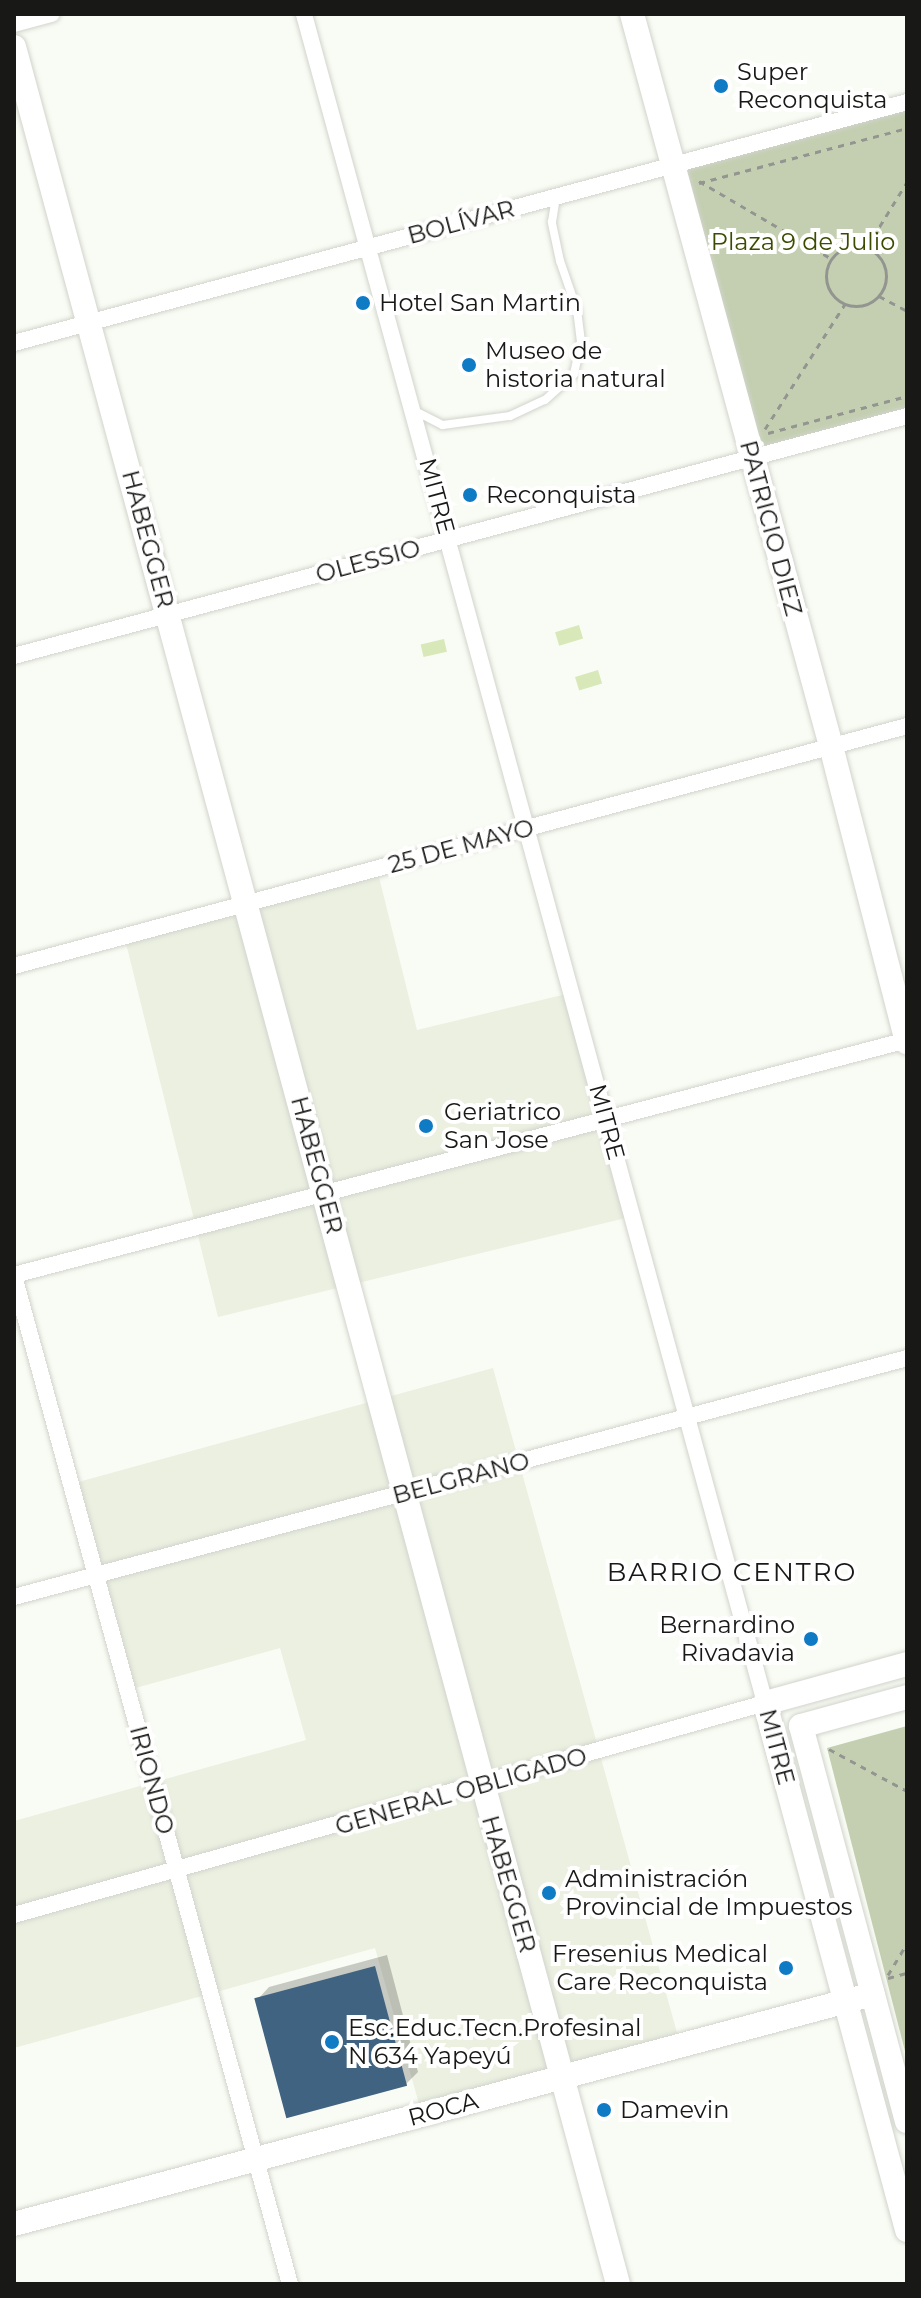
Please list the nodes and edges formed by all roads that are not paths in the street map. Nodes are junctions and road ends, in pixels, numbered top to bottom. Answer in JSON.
{"nodes":[{"id":1,"x":52,"y":14,"type":"edge"},
{"id":2,"x":304,"y":14,"type":"edge"},
{"id":3,"x":632,"y":14,"type":"edge"},
{"id":4,"x":14,"y":24,"type":"edge"},
{"id":5,"x":14,"y":47,"type":"edge"},
{"id":6,"x":907,"y":102,"type":"edge"},
{"id":7,"x":673,"y":165,"type":"junction"},
{"id":8,"x":556,"y":196,"type":"junction"},
{"id":9,"x":369,"y":247,"type":"junction"},
{"id":10,"x":90,"y":322,"type":"junction"},
{"id":11,"x":14,"y":343,"type":"edge"},
{"id":12,"x":415,"y":411,"type":"junction"},
{"id":13,"x":907,"y":416,"type":"edge"},
{"id":14,"x":756,"y":446,"type":"junction"},
{"id":15,"x":448,"y":539,"type":"junction"},
{"id":16,"x":168,"y":614,"type":"junction"},
{"id":17,"x":14,"y":656,"type":"edge"},
{"id":18,"x":907,"y":726,"type":"edge"},
{"id":19,"x":831,"y":746,"type":"junction"},
{"id":20,"x":529,"y":828,"type":"junction"},
{"id":21,"x":247,"y":903,"type":"junction"},
{"id":22,"x":14,"y":966,"type":"edge"},
{"id":23,"x":907,"y":1041,"type":"edge"},
{"id":24,"x":606,"y":1117,"type":"junction"},
{"id":25,"x":324,"y":1194,"type":"junction"},
{"id":26,"x":14,"y":1275,"type":"edge"},
{"id":27,"x":907,"y":1358,"type":"edge"},
{"id":28,"x":689,"y":1417,"type":"junction"},
{"id":29,"x":406,"y":1493,"type":"junction"},
{"id":30,"x":97,"y":1574,"type":"junction"},
{"id":31,"x":14,"y":1597,"type":"edge"},
{"id":32,"x":907,"y":1664,"type":"edge"},
{"id":33,"x":907,"y":1697,"type":"edge"},
{"id":34,"x":765,"y":1703,"type":"junction"},
{"id":35,"x":482,"y":1785,"type":"junction"},
{"id":36,"x":176,"y":1872,"type":"junction"},
{"id":37,"x":14,"y":1915,"type":"edge"},
{"id":38,"x":873,"y":1994,"type":"junction"},
{"id":39,"x":845,"y":2001,"type":"junction"},
{"id":40,"x":563,"y":2077,"type":"junction"},
{"id":41,"x":907,"y":2121,"type":"edge"},
{"id":42,"x":256,"y":2159,"type":"junction"},
{"id":43,"x":14,"y":2224,"type":"edge"},
{"id":44,"x":907,"y":2230,"type":"edge"},
{"id":45,"x":290,"y":2284,"type":"edge"},
{"id":46,"x":618,"y":2284,"type":"edge"}],
"edges":[{"from":1,"to":4,"type":"street"},
{"from":2,"to":9,"type":"street","name":"MITRE"},
{"from":3,"to":7,"type":"street","name":"PATRICIO DIEZ"},
{"from":5,"to":10,"type":"street","name":"HABEGGER"},
{"from":6,"to":7,"type":"street","name":"BOLÍVAR"},
{"from":7,"to":8,"type":"street","name":"BOLÍVAR"},
{"from":7,"to":14,"type":"street","name":"PATRICIO DIEZ"},
{"from":8,"to":9,"type":"street","name":"BOLÍVAR"},
{"from":8,"to":12,"type":"lane"},
{"from":9,"to":10,"type":"street","name":"BOLÍVAR"},
{"from":9,"to":12,"type":"street","name":"MITRE"},
{"from":10,"to":11,"type":"street","name":"BOLÍVAR"},
{"from":10,"to":16,"type":"street","name":"HABEGGER"},
{"from":12,"to":15,"type":"street","name":"MITRE"},
{"from":13,"to":14,"type":"street","name":"OLESSIO"},
{"from":14,"to":15,"type":"street","name":"OLESSIO"},
{"from":14,"to":19,"type":"street","name":"PATRICIO DIEZ"},
{"from":15,"to":16,"type":"street","name":"OLESSIO"},
{"from":15,"to":20,"type":"street","name":"MITRE"},
{"from":16,"to":17,"type":"street","name":"OLESSIO"},
{"from":16,"to":21,"type":"street","name":"HABEGGER"},
{"from":18,"to":19,"type":"street","name":"25 DE MAYO"},
{"from":19,"to":20,"type":"street","name":"25 DE MAYO"},
{"from":19,"to":23,"type":"street","name":"PATRICIO DIEZ"},
{"from":20,"to":21,"type":"street","name":"25 DE MAYO"},
{"from":20,"to":24,"type":"street","name":"MITRE"},
{"from":21,"to":22,"type":"street","name":"25 DE MAYO"},
{"from":21,"to":25,"type":"street","name":"HABEGGER"},
{"from":23,"to":24,"type":"street"},
{"from":24,"to":25,"type":"street"},
{"from":24,"to":28,"type":"street","name":"MITRE"},
{"from":25,"to":26,"type":"street"},
{"from":25,"to":29,"type":"street","name":"HABEGGER"},
{"from":26,"to":30,"type":"street","name":"IRIONDO"},
{"from":27,"to":28,"type":"street","name":"BELGRANO"},
{"from":28,"to":29,"type":"street","name":"BELGRANO"},
{"from":28,"to":34,"type":"street","name":"MITRE"},
{"from":29,"to":30,"type":"street","name":"BELGRANO"},
{"from":29,"to":35,"type":"street","name":"HABEGGER"},
{"from":30,"to":31,"type":"street","name":"BELGRANO"},
{"from":30,"to":36,"type":"street","name":"IRIONDO"},
{"from":32,"to":34,"type":"street","name":"GENERAL OBLIGADO"},
{"from":33,"to":38,"type":"street","name":"MITRE"},
{"from":34,"to":35,"type":"street","name":"GENERAL OBLIGADO"},
{"from":34,"to":39,"type":"street","name":"MITRE"},
{"from":35,"to":36,"type":"street","name":"GENERAL OBLIGADO"},
{"from":35,"to":40,"type":"street","name":"HABEGGER"},
{"from":36,"to":37,"type":"street","name":"GENERAL OBLIGADO"},
{"from":36,"to":42,"type":"street","name":"IRIONDO"},
{"from":38,"to":39,"type":"street","name":"ROCA"},
{"from":38,"to":41,"type":"street","name":"MITRE"},
{"from":39,"to":40,"type":"street","name":"ROCA"},
{"from":39,"to":44,"type":"street","name":"MITRE"},
{"from":40,"to":42,"type":"street","name":"ROCA"},
{"from":40,"to":46,"type":"street","name":"HABEGGER"},
{"from":42,"to":43,"type":"street","name":"ROCA"},
{"from":42,"to":45,"type":"street","name":"IRIONDO"}]}
